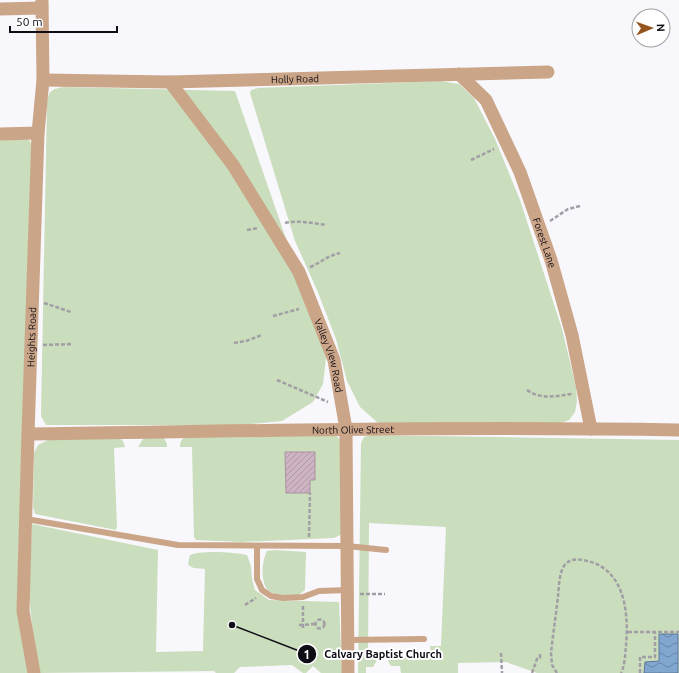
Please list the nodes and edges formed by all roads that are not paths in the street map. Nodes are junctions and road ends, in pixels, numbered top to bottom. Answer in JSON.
{"nodes":[{"id":1,"x":42,"y":4,"type":"edge"},
{"id":2,"x":0,"y":9,"type":"edge"},
{"id":3,"x":548,"y":72,"type":"dead end"},
{"id":4,"x":459,"y":74,"type":"junction"},
{"id":5,"x":43,"y":80,"type":"junction"},
{"id":6,"x":170,"y":82,"type":"junction"},
{"id":7,"x":38,"y":133,"type":"junction"},
{"id":8,"x":0,"y":134,"type":"edge"},
{"id":9,"x":346,"y":429,"type":"junction"},
{"id":10,"x":591,"y":429,"type":"junction"},
{"id":11,"x":679,"y":430,"type":"edge"},
{"id":12,"x":28,"y":434,"type":"junction"},
{"id":13,"x":26,"y":519,"type":"junction"},
{"id":14,"x":257,"y":546,"type":"junction"},
{"id":15,"x":347,"y":546,"type":"junction"},
{"id":16,"x":386,"y":550,"type":"dead end"},
{"id":17,"x":348,"y":592,"type":"junction"},
{"id":18,"x":424,"y":639,"type":"dead end"},
{"id":19,"x":348,"y":640,"type":"junction"},
{"id":20,"x":34,"y":673,"type":"edge"},
{"id":21,"x":348,"y":673,"type":"edge"}],
"edges":[{"from":1,"to":2,"type":"street"},
{"from":1,"to":5,"type":"street","name":"Heights Road"},
{"from":3,"to":4,"type":"street","name":"Holly Road"},
{"from":4,"to":6,"type":"street","name":"Holly Road"},
{"from":4,"to":10,"type":"street","name":"Forest Lane"},
{"from":5,"to":6,"type":"street","name":"Holly Road"},
{"from":5,"to":7,"type":"street","name":"Heights Road"},
{"from":6,"to":9,"type":"street","name":"Valley View Road"},
{"from":7,"to":8,"type":"street"},
{"from":7,"to":12,"type":"street","name":"Heights Road"},
{"from":9,"to":10,"type":"street","name":"North Olive Street"},
{"from":9,"to":12,"type":"street","name":"North Olive Street"},
{"from":9,"to":15,"type":"street","name":"Valley View Road"},
{"from":10,"to":11,"type":"street","name":"North Olive Street"},
{"from":12,"to":13,"type":"street","name":"Heights Road"},
{"from":13,"to":14,"type":"lane"},
{"from":13,"to":20,"type":"street","name":"Heights Road"},
{"from":14,"to":15,"type":"lane"},
{"from":14,"to":17,"type":"lane"},
{"from":15,"to":16,"type":"lane"},
{"from":15,"to":17,"type":"street","name":"Valley View Road"},
{"from":17,"to":19,"type":"street","name":"Valley View Road"},
{"from":18,"to":19,"type":"lane"},
{"from":19,"to":21,"type":"street","name":"Valley View Road"}]}
